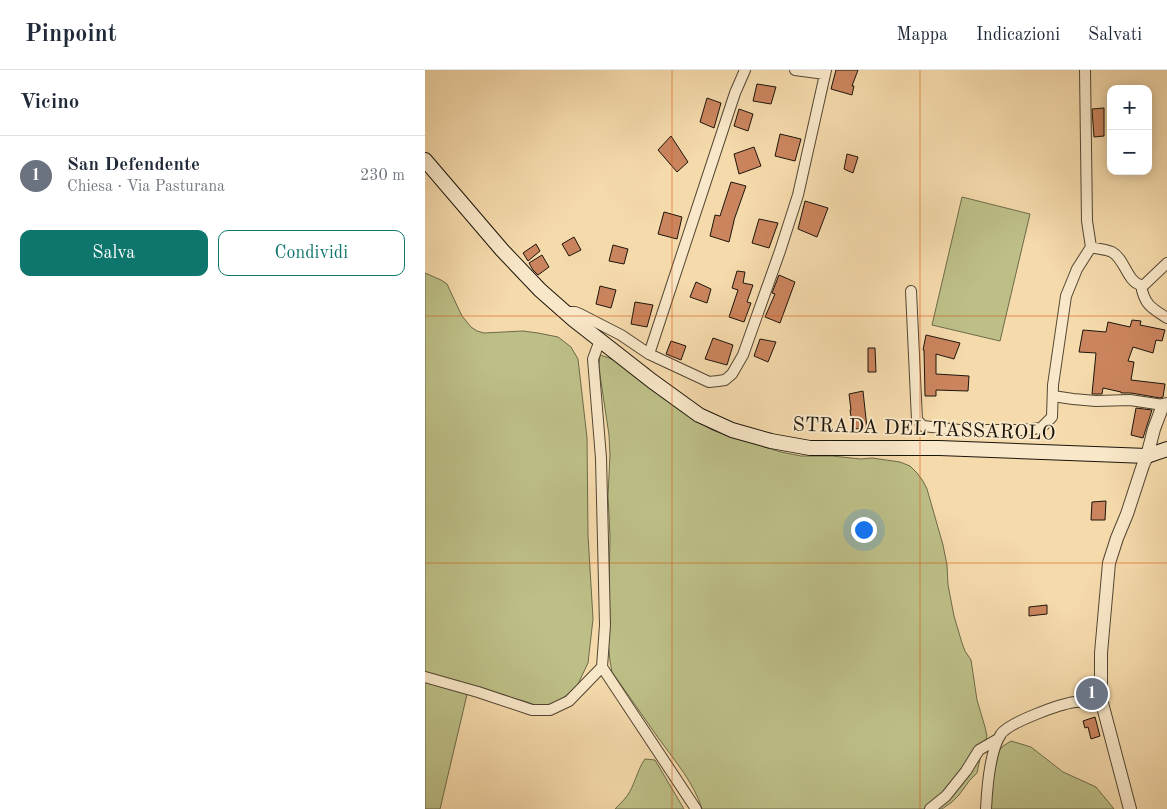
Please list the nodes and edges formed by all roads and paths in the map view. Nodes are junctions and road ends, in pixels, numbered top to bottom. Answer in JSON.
{"nodes":[{"id":1,"x":745,"y":70,"type":"edge"},
{"id":2,"x":795,"y":70,"type":"edge"},
{"id":3,"x":1085,"y":70,"type":"edge"},
{"id":4,"x":826,"y":72,"type":"edge"},
{"id":5,"x":425,"y":160,"type":"edge"},
{"id":6,"x":1091,"y":247,"type":"junction"},
{"id":7,"x":1167,"y":263,"type":"edge"},
{"id":8,"x":1141,"y":285,"type":"junction"},
{"id":9,"x":911,"y":291,"type":"dead end"},
{"id":10,"x":564,"y":312,"type":"junction"},
{"id":11,"x":1167,"y":318,"type":"edge"},
{"id":12,"x":600,"y":340,"type":"junction"},
{"id":13,"x":649,"y":354,"type":"junction"},
{"id":14,"x":1053,"y":396,"type":"junction"},
{"id":15,"x":1165,"y":404,"type":"edge"},
{"id":16,"x":1167,"y":448,"type":"edge"},
{"id":17,"x":1147,"y":456,"type":"junction"},
{"id":18,"x":602,"y":667,"type":"junction"},
{"id":19,"x":425,"y":677,"type":"edge"},
{"id":20,"x":1102,"y":703,"type":"junction"},
{"id":21,"x":998,"y":740,"type":"junction"},
{"id":22,"x":695,"y":809,"type":"edge"},
{"id":23,"x":930,"y":809,"type":"edge"},
{"id":24,"x":986,"y":809,"type":"edge"},
{"id":25,"x":1130,"y":809,"type":"edge"}],
"edges":[{"from":1,"to":13,"type":"street"},
{"from":2,"to":4,"type":"street"},
{"from":3,"to":6,"type":"street"},
{"from":4,"to":13,"type":"street"},
{"from":5,"to":10,"type":"main road","name":"STRADA DEL TASSAROLO"},
{"from":6,"to":8,"type":"street"},
{"from":6,"to":14,"type":"street"},
{"from":7,"to":8,"type":"street"},
{"from":8,"to":11,"type":"street"},
{"from":9,"to":14,"type":"street"},
{"from":10,"to":12,"type":"main road","name":"STRADA DEL TASSAROLO"},
{"from":10,"to":13,"type":"street"},
{"from":12,"to":17,"type":"main road","name":"STRADA DEL TASSAROLO"},
{"from":12,"to":18,"type":"street"},
{"from":14,"to":15,"type":"street"},
{"from":15,"to":17,"type":"street"},
{"from":16,"to":17,"type":"main road","name":"STRADA DEL TASSAROLO"},
{"from":17,"to":20,"type":"street"},
{"from":18,"to":19,"type":"street"},
{"from":18,"to":22,"type":"street"},
{"from":20,"to":21,"type":"street"},
{"from":20,"to":25,"type":"street"},
{"from":21,"to":23,"type":"street"},
{"from":21,"to":24,"type":"street"}]}
